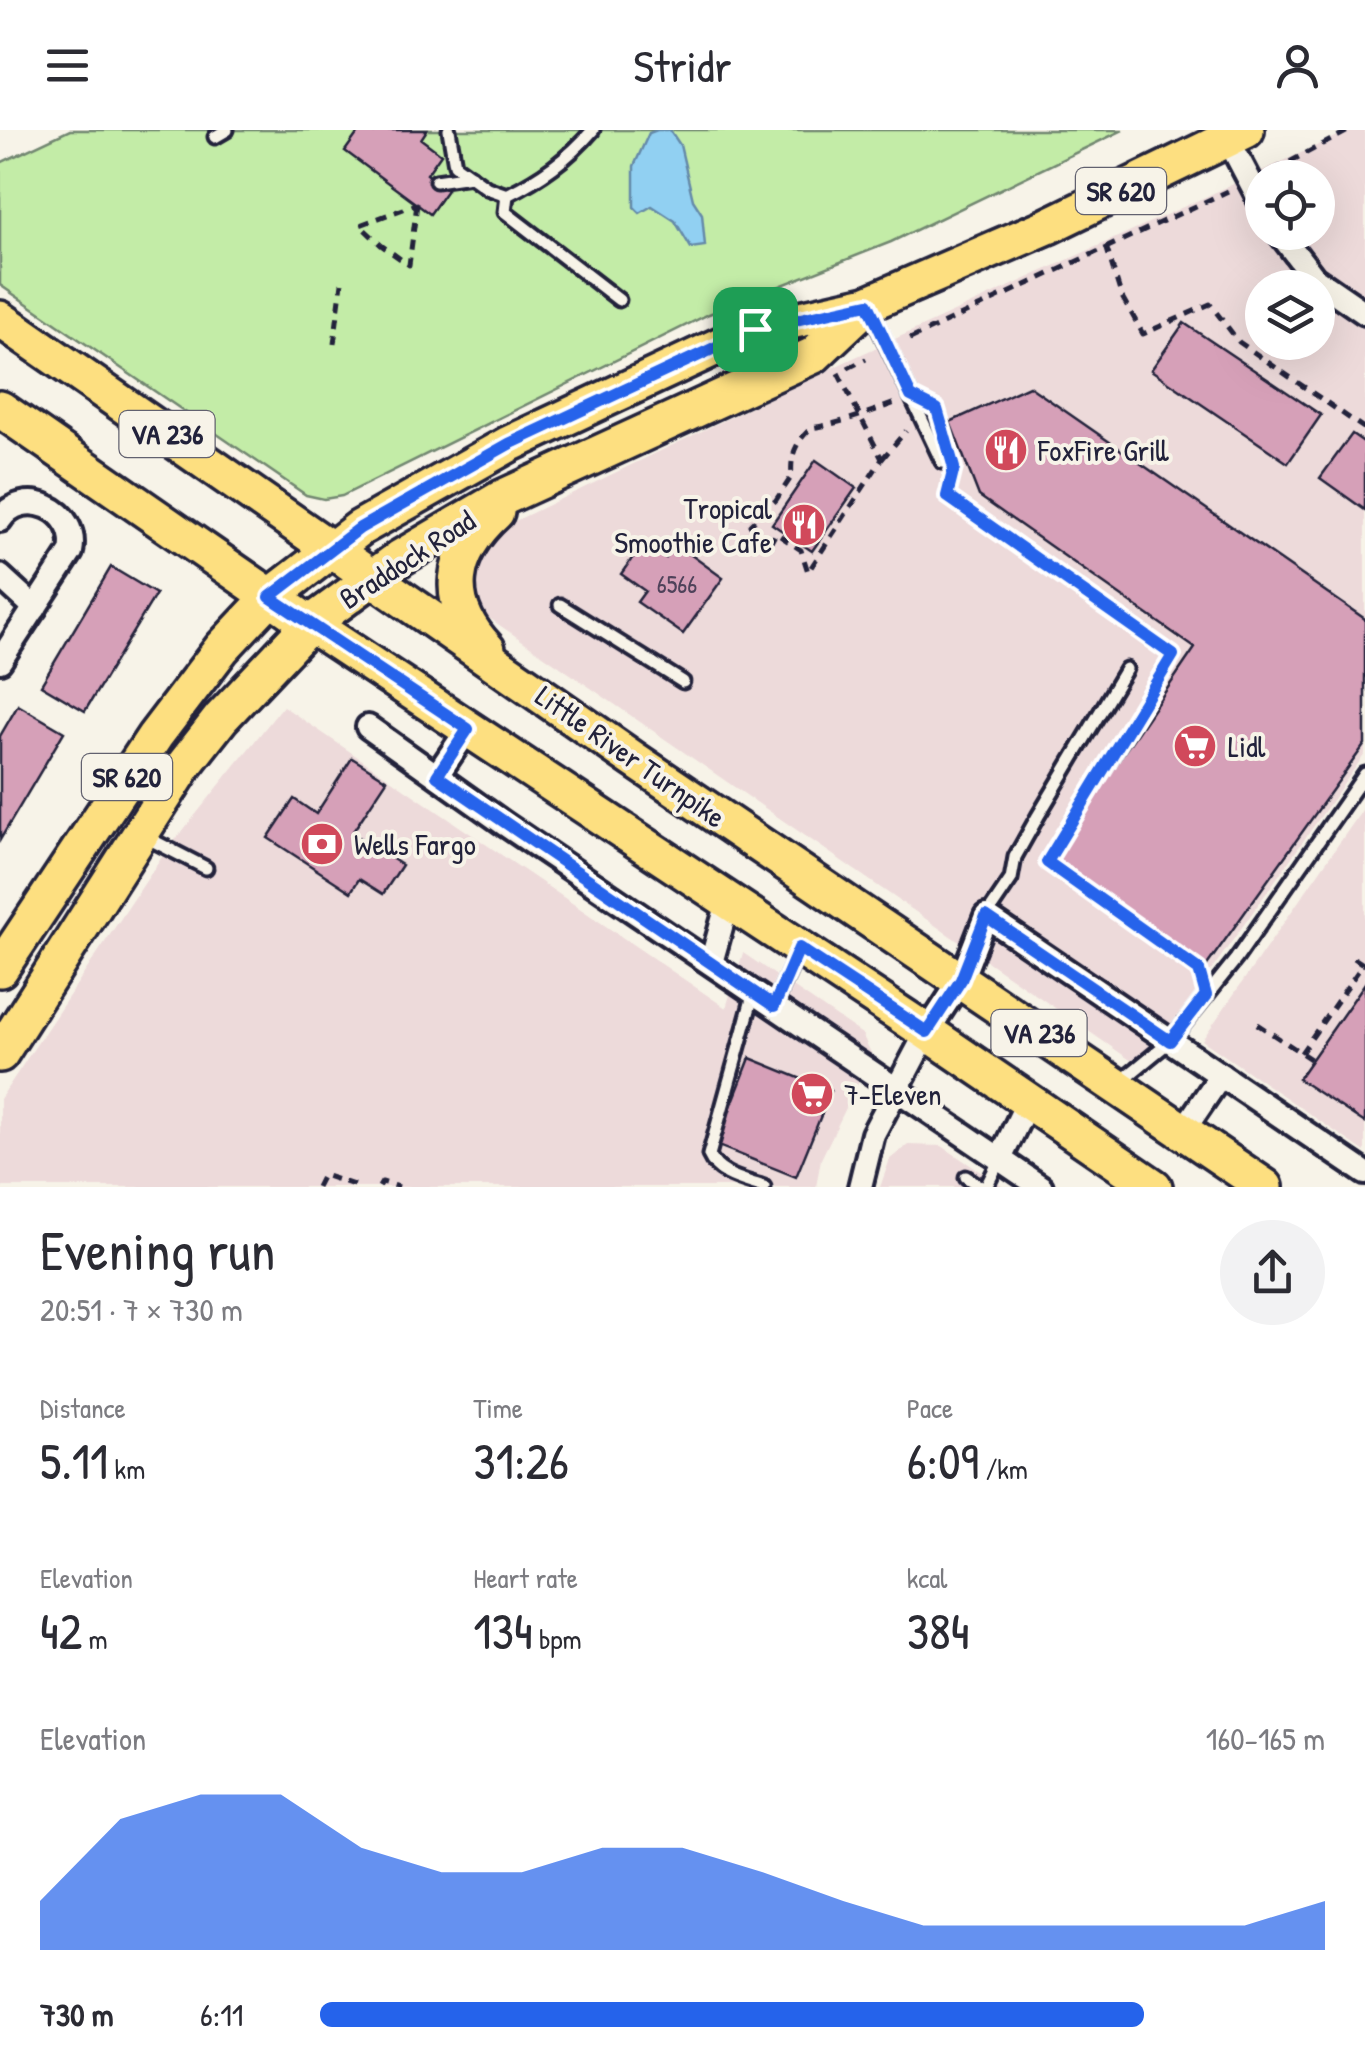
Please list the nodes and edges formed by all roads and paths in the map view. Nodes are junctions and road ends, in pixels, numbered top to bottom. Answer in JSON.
{"nodes":[{"id":1,"x":449,"y":130,"type":"edge"},
{"id":2,"x":593,"y":130,"type":"edge"},
{"id":3,"x":1350,"y":130,"type":"edge"},
{"id":4,"x":1237,"y":134,"type":"edge"},
{"id":5,"x":1246,"y":160,"type":"edge"},
{"id":6,"x":1293,"y":160,"type":"edge"},
{"id":7,"x":471,"y":176,"type":"junction"},
{"id":8,"x":436,"y":181,"type":"dead end"},
{"id":9,"x":1240,"y":186,"type":"dead end"},
{"id":10,"x":507,"y":194,"type":"junction"},
{"id":11,"x":417,"y":204,"type":"joint"},
{"id":12,"x":1106,"y":246,"type":"junction"},
{"id":13,"x":1293,"y":250,"type":"edge"},
{"id":14,"x":342,"y":283,"type":"dead end"},
{"id":15,"x":619,"y":300,"type":"dead end"},
{"id":16,"x":868,"y":304,"type":"junction"},
{"id":17,"x":1365,"y":313,"type":"edge"},
{"id":18,"x":0,"y":319,"type":"edge"},
{"id":19,"x":910,"y":339,"type":"dead end"},
{"id":20,"x":334,"y":344,"type":"dead end"},
{"id":21,"x":866,"y":359,"type":"dead end"},
{"id":22,"x":911,"y":396,"type":"junction"},
{"id":23,"x":0,"y":409,"type":"edge"},
{"id":24,"x":860,"y":417,"type":"junction"},
{"id":25,"x":924,"y":424,"type":"junction"},
{"id":26,"x":1365,"y":429,"type":"edge"},
{"id":27,"x":882,"y":459,"type":"junction"},
{"id":28,"x":948,"y":465,"type":"joint"},
{"id":29,"x":527,"y":486,"type":"junction"},
{"id":30,"x":0,"y":520,"type":"edge"},
{"id":31,"x":334,"y":548,"type":"junction"},
{"id":32,"x":0,"y":576,"type":"edge"},
{"id":33,"x":374,"y":578,"type":"junction"},
{"id":34,"x":270,"y":597,"type":"junction"},
{"id":35,"x":560,"y":604,"type":"dead end"},
{"id":36,"x":36,"y":608,"type":"junction"},
{"id":37,"x":310,"y":624,"type":"junction"},
{"id":38,"x":0,"y":660,"type":"edge"},
{"id":39,"x":1126,"y":669,"type":"dead end"},
{"id":40,"x":508,"y":672,"type":"junction"},
{"id":41,"x":683,"y":682,"type":"dead end"},
{"id":42,"x":368,"y":727,"type":"dead end"},
{"id":43,"x":468,"y":729,"type":"junction"},
{"id":44,"x":1365,"y":774,"type":"edge"},
{"id":45,"x":437,"y":776,"type":"junction"},
{"id":46,"x":138,"y":834,"type":"junction"},
{"id":47,"x":206,"y":868,"type":"dead end"},
{"id":48,"x":728,"y":902,"type":"junction"},
{"id":49,"x":986,"y":916,"type":"junction"},
{"id":50,"x":799,"y":948,"type":"junction"},
{"id":51,"x":1354,"y":958,"type":"dead end"},
{"id":52,"x":711,"y":963,"type":"junction"},
{"id":53,"x":1364,"y":965,"type":"edge"},
{"id":54,"x":0,"y":969,"type":"edge"},
{"id":55,"x":961,"y":980,"type":"junction"},
{"id":56,"x":1206,"y":995,"type":"junction"},
{"id":57,"x":764,"y":999,"type":"junction"},
{"id":58,"x":1257,"y":1024,"type":"dead end"},
{"id":59,"x":927,"y":1032,"type":"junction"},
{"id":60,"x":1170,"y":1041,"type":"junction"},
{"id":61,"x":1302,"y":1053,"type":"junction"},
{"id":62,"x":0,"y":1054,"type":"edge"},
{"id":63,"x":1312,"y":1060,"type":"dead end"},
{"id":64,"x":1221,"y":1075,"type":"junction"},
{"id":65,"x":1116,"y":1086,"type":"junction"},
{"id":66,"x":898,"y":1088,"type":"junction"},
{"id":67,"x":1028,"y":1101,"type":"junction"},
{"id":68,"x":1182,"y":1131,"type":"junction"},
{"id":69,"x":1000,"y":1159,"type":"junction"},
{"id":70,"x":1365,"y":1172,"type":"edge"},
{"id":71,"x":966,"y":1177,"type":"dead end"},
{"id":72,"x":1151,"y":1186,"type":"edge"},
{"id":73,"x":317,"y":1187,"type":"edge"},
{"id":74,"x":360,"y":1187,"type":"edge"},
{"id":75,"x":379,"y":1187,"type":"edge"},
{"id":76,"x":399,"y":1187,"type":"edge"},
{"id":77,"x":764,"y":1187,"type":"edge"},
{"id":78,"x":860,"y":1187,"type":"edge"},
{"id":79,"x":984,"y":1187,"type":"edge"},
{"id":80,"x":1041,"y":1187,"type":"edge"},
{"id":81,"x":1265,"y":1187,"type":"edge"}],
"edges":[{"from":1,"to":7,"type":"lane"},
{"from":2,"to":10,"type":"lane"},
{"from":3,"to":6,"type":"path"},
{"from":4,"to":5,"type":"street"},
{"from":4,"to":16,"type":"main road","name":"Braddock Road","number":"SR 620"},
{"from":7,"to":8,"type":"lane"},
{"from":7,"to":10,"type":"lane"},
{"from":9,"to":12,"type":"path"},
{"from":10,"to":15,"type":"lane"},
{"from":11,"to":11,"type":"path"},
{"from":12,"to":19,"type":"path"},
{"from":12,"to":26,"type":"path"},
{"from":13,"to":17,"type":"street"},
{"from":14,"to":20,"type":"path"},
{"from":16,"to":22,"type":"lane"},
{"from":16,"to":29,"type":"main road","name":"Braddock Road","number":"SR 620"},
{"from":16,"to":31,"type":"main road","name":"Braddock Road","number":"SR 620"},
{"from":18,"to":31,"type":"main road","name":"Little River Turnpike","number":"VA 236"},
{"from":21,"to":24,"type":"path"},
{"from":22,"to":24,"type":"path"},
{"from":22,"to":25,"type":"lane"},
{"from":23,"to":34,"type":"main road","number":"VA 236"},
{"from":24,"to":27,"type":"path"},
{"from":24,"to":27,"type":"path"},
{"from":25,"to":27,"type":"path"},
{"from":25,"to":28,"type":"lane"},
{"from":28,"to":56,"type":"path"},
{"from":29,"to":33,"type":"main road","name":"Braddock Road","number":"SR 620"},
{"from":29,"to":40,"type":"main road"},
{"from":30,"to":36,"type":"street"},
{"from":31,"to":33,"type":"main road","name":"Little River Turnpike","number":"VA 236"},
{"from":31,"to":34,"type":"main road","name":"Braddock Road","number":"SR 620"},
{"from":32,"to":36,"type":"street"},
{"from":33,"to":37,"type":"main road","name":"Braddock Road","number":"SR 620"},
{"from":33,"to":40,"type":"main road","name":"Little River Turnpike","number":"VA 236"},
{"from":34,"to":37,"type":"main road","number":"VA 236"},
{"from":34,"to":54,"type":"main road","name":"Braddock Road","number":"SR 620"},
{"from":35,"to":41,"type":"lane"},
{"from":36,"to":38,"type":"street"},
{"from":37,"to":43,"type":"main road","number":"VA 236"},
{"from":37,"to":46,"type":"main road","name":"Braddock Road","number":"SR 620"},
{"from":39,"to":49,"type":"lane"},
{"from":40,"to":55,"type":"main road","name":"Little River Turnpike","number":"VA 236"},
{"from":42,"to":45,"type":"street"},
{"from":43,"to":45,"type":"street"},
{"from":43,"to":48,"type":"main road","number":"VA 236"},
{"from":44,"to":56,"type":"lane"},
{"from":45,"to":52,"type":"street"},
{"from":46,"to":47,"type":"lane"},
{"from":46,"to":62,"type":"main road","name":"Braddock Road","number":"SR 620"},
{"from":48,"to":50,"type":"main road","number":"VA 236"},
{"from":48,"to":52,"type":"street"},
{"from":49,"to":55,"type":"street"},
{"from":49,"to":60,"type":"street"},
{"from":50,"to":57,"type":"lane"},
{"from":50,"to":59,"type":"main road","number":"VA 236"},
{"from":51,"to":53,"type":"path"},
{"from":52,"to":57,"type":"street"},
{"from":53,"to":61,"type":"path"},
{"from":55,"to":59,"type":"street"},
{"from":55,"to":65,"type":"main road","name":"Little River Turnpike","number":"VA 236"},
{"from":56,"to":60,"type":"lane"},
{"from":57,"to":66,"type":"street"},
{"from":57,"to":77,"type":"lane"},
{"from":58,"to":61,"type":"path"},
{"from":59,"to":66,"type":"street"},
{"from":59,"to":67,"type":"main road","number":"VA 236"},
{"from":60,"to":64,"type":"street"},
{"from":60,"to":65,"type":"lane"},
{"from":61,"to":63,"type":"path"},
{"from":64,"to":68,"type":"street"},
{"from":64,"to":70,"type":"street"},
{"from":65,"to":68,"type":"main road","name":"Little River Turnpike","number":"VA 236"},
{"from":66,"to":69,"type":"street"},
{"from":66,"to":78,"type":"street"},
{"from":67,"to":69,"type":"street"},
{"from":67,"to":72,"type":"main road","number":"VA 236"},
{"from":68,"to":81,"type":"main road","name":"Little River Turnpike","number":"VA 236"},
{"from":69,"to":79,"type":"lane"},
{"from":69,"to":80,"type":"street"},
{"from":71,"to":79,"type":"lane"},
{"from":73,"to":74,"type":"path"},
{"from":75,"to":76,"type":"path"}]}
